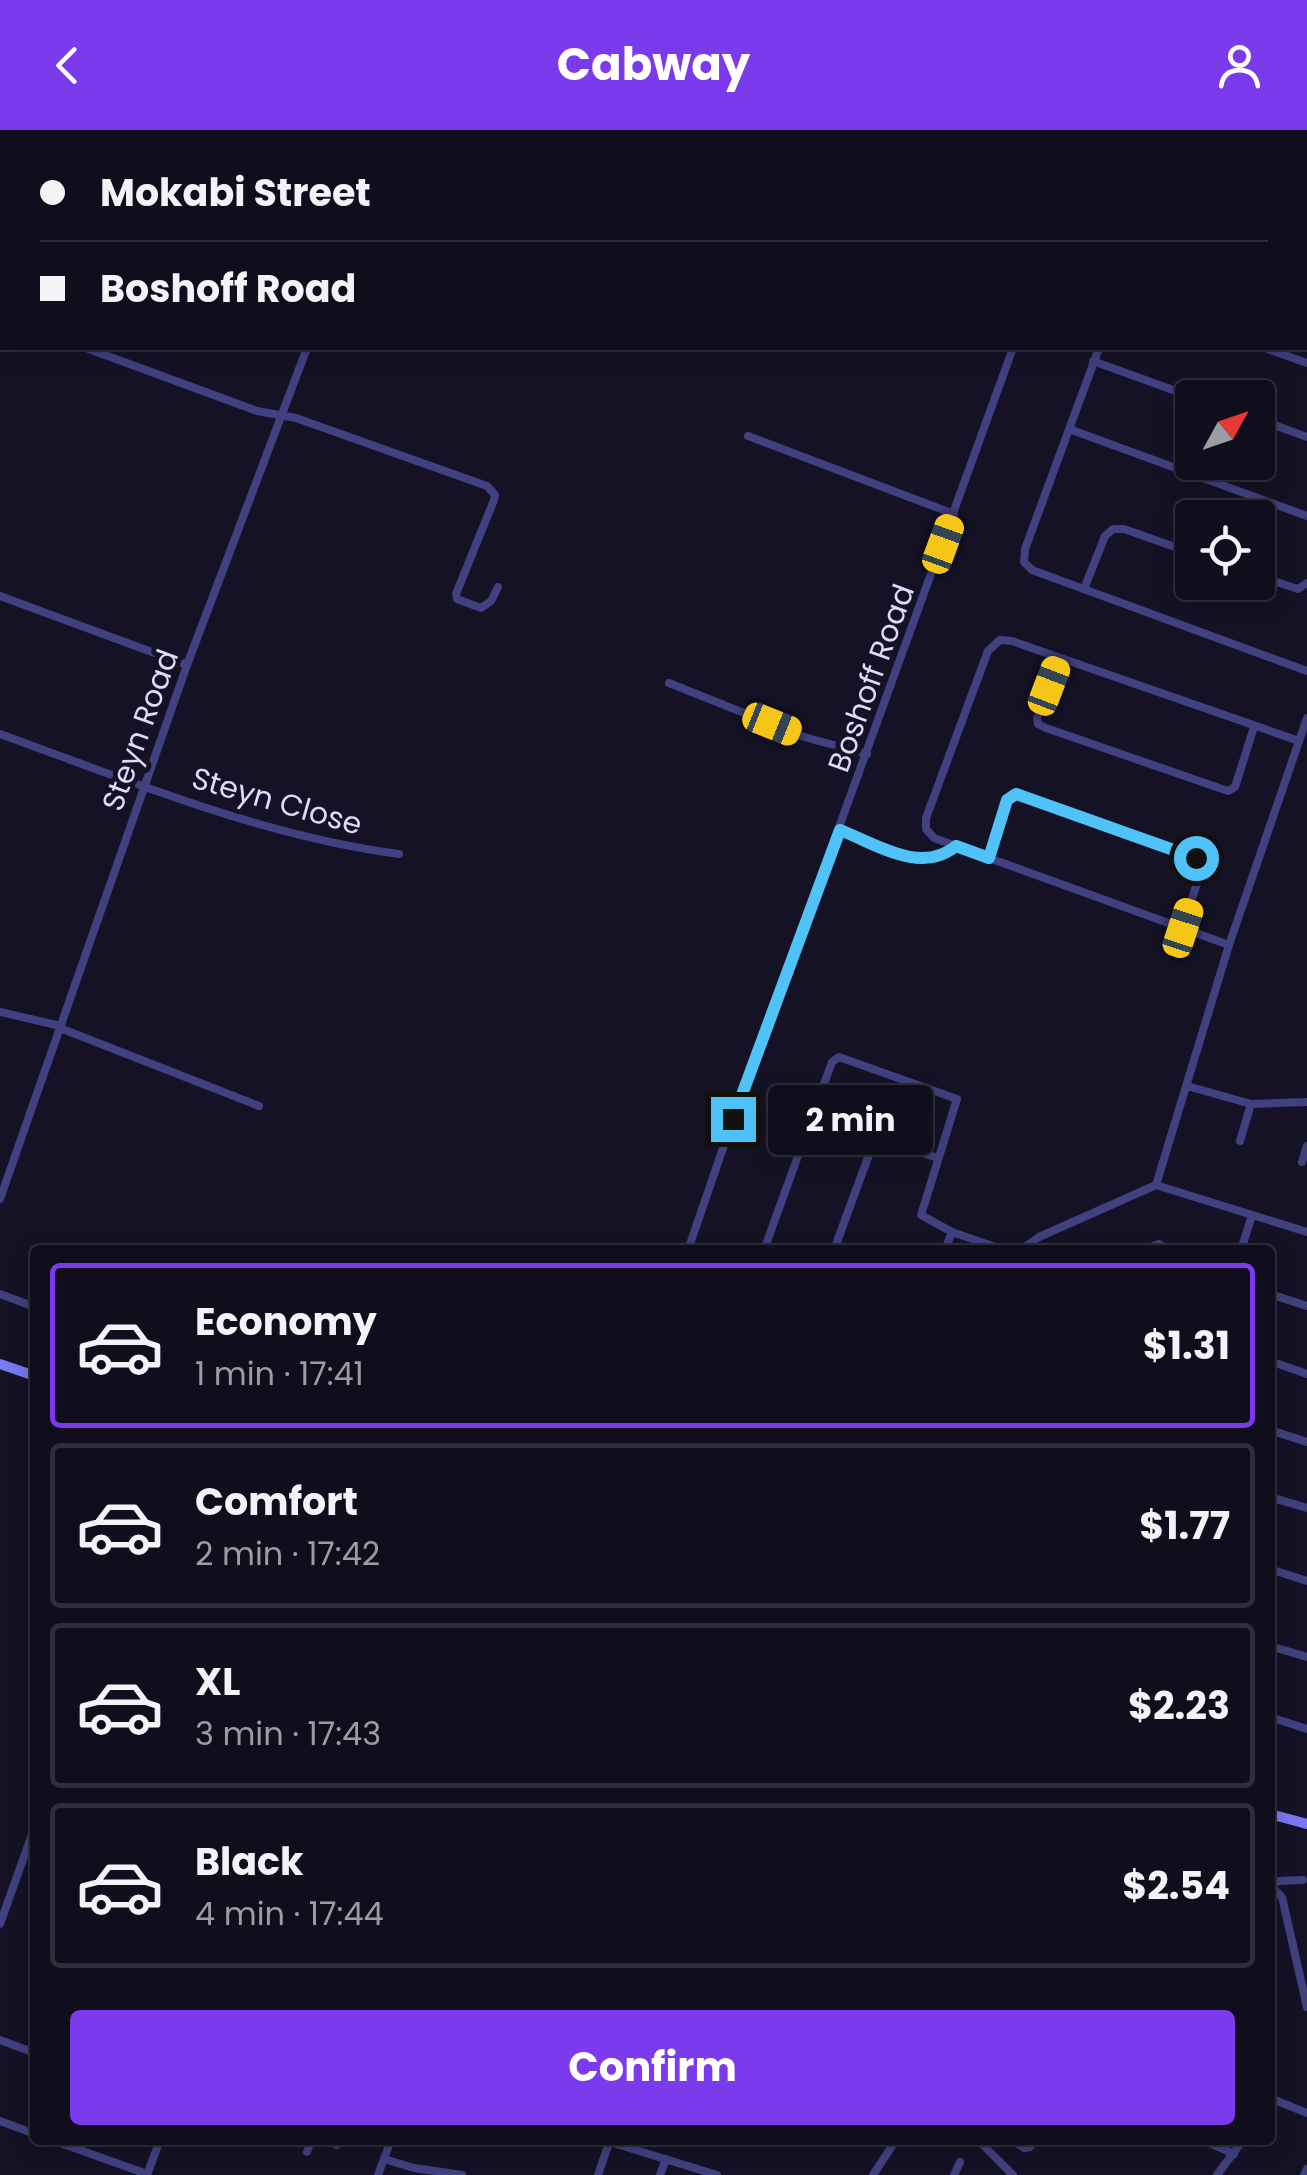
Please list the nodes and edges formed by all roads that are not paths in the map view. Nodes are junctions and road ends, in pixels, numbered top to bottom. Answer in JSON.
{"nodes":[{"id":1,"x":92,"y":350,"type":"edge"},
{"id":2,"x":306,"y":350,"type":"edge"},
{"id":3,"x":1013,"y":350,"type":"edge"},
{"id":4,"x":1098,"y":350,"type":"edge"},
{"id":5,"x":1271,"y":350,"type":"edge"},
{"id":6,"x":1094,"y":362,"type":"junction"},
{"id":7,"x":1307,"y":363,"type":"edge"},
{"id":8,"x":1175,"y":391,"type":"edge"},
{"id":9,"x":282,"y":418,"type":"junction"},
{"id":10,"x":1275,"y":426,"type":"edge"},
{"id":11,"x":1069,"y":429,"type":"junction"},
{"id":12,"x":748,"y":436,"type":"dead end"},
{"id":13,"x":1307,"y":437,"type":"edge"},
{"id":14,"x":954,"y":514,"type":"junction"},
{"id":15,"x":1307,"y":516,"type":"edge"},
{"id":16,"x":1175,"y":547,"type":"edge"},
{"id":17,"x":1275,"y":582,"type":"edge"},
{"id":18,"x":1307,"y":583,"type":"edge"},
{"id":19,"x":498,"y":587,"type":"dead end"},
{"id":20,"x":1084,"y":589,"type":"junction"},
{"id":21,"x":0,"y":596,"type":"edge"},
{"id":22,"x":1060,"y":658,"type":"junction"},
{"id":23,"x":187,"y":665,"type":"junction"},
{"id":24,"x":1307,"y":672,"type":"edge"},
{"id":25,"x":669,"y":683,"type":"dead end"},
{"id":26,"x":1307,"y":718,"type":"edge"},
{"id":27,"x":1254,"y":727,"type":"junction"},
{"id":28,"x":0,"y":734,"type":"edge"},
{"id":29,"x":1299,"y":741,"type":"junction"},
{"id":30,"x":867,"y":754,"type":"junction"},
{"id":31,"x":143,"y":786,"type":"junction"},
{"id":32,"x":840,"y":830,"type":"junction"},
{"id":33,"x":956,"y":846,"type":"junction"},
{"id":34,"x":400,"y":854,"type":"dead end"},
{"id":35,"x":989,"y":858,"type":"junction"},
{"id":36,"x":1183,"y":928,"type":"junction"},
{"id":37,"x":1229,"y":945,"type":"junction"},
{"id":38,"x":0,"y":1012,"type":"edge"},
{"id":39,"x":60,"y":1027,"type":"junction"},
{"id":40,"x":1187,"y":1086,"type":"junction"},
{"id":41,"x":1307,"y":1102,"type":"edge"},
{"id":42,"x":1251,"y":1104,"type":"junction"},
{"id":43,"x":259,"y":1106,"type":"dead end"},
{"id":44,"x":1240,"y":1141,"type":"dead end"},
{"id":45,"x":1307,"y":1146,"type":"edge"},
{"id":46,"x":938,"y":1158,"type":"junction"},
{"id":47,"x":1302,"y":1162,"type":"dead end"},
{"id":48,"x":1156,"y":1185,"type":"junction"},
{"id":49,"x":0,"y":1199,"type":"edge"},
{"id":50,"x":1252,"y":1215,"type":"junction"},
{"id":51,"x":952,"y":1232,"type":"junction"},
{"id":52,"x":1307,"y":1232,"type":"edge"},
{"id":53,"x":690,"y":1245,"type":"edge"},
{"id":54,"x":766,"y":1245,"type":"edge"},
{"id":55,"x":836,"y":1245,"type":"edge"},
{"id":56,"x":947,"y":1245,"type":"edge"},
{"id":57,"x":990,"y":1245,"type":"edge"},
{"id":58,"x":1028,"y":1245,"type":"edge"},
{"id":59,"x":1243,"y":1245,"type":"edge"},
{"id":60,"x":0,"y":1294,"type":"edge"},
{"id":61,"x":1275,"y":1296,"type":"edge"},
{"id":62,"x":30,"y":1305,"type":"edge"},
{"id":63,"x":1307,"y":1306,"type":"edge"},
{"id":64,"x":1275,"y":1363,"type":"edge"},
{"id":65,"x":0,"y":1364,"type":"edge"},
{"id":66,"x":30,"y":1374,"type":"edge"},
{"id":67,"x":1307,"y":1374,"type":"edge"},
{"id":68,"x":1275,"y":1432,"type":"edge"},
{"id":69,"x":1307,"y":1442,"type":"edge"},
{"id":70,"x":1275,"y":1499,"type":"edge"},
{"id":71,"x":1307,"y":1508,"type":"edge"},
{"id":72,"x":1275,"y":1571,"type":"edge"},
{"id":73,"x":1307,"y":1581,"type":"edge"},
{"id":74,"x":1275,"y":1647,"type":"edge"},
{"id":75,"x":1307,"y":1657,"type":"edge"},
{"id":76,"x":1275,"y":1719,"type":"edge"},
{"id":77,"x":1307,"y":1728,"type":"edge"},
{"id":78,"x":1275,"y":1815,"type":"edge"},
{"id":79,"x":1307,"y":1824,"type":"edge"},
{"id":80,"x":30,"y":1840,"type":"edge"},
{"id":81,"x":1303,"y":1880,"type":"dead end"},
{"id":82,"x":1275,"y":1883,"type":"edge"},
{"id":83,"x":1275,"y":1890,"type":"edge"},
{"id":84,"x":0,"y":1924,"type":"edge"},
{"id":85,"x":1307,"y":2007,"type":"edge"},
{"id":86,"x":0,"y":2040,"type":"edge"},
{"id":87,"x":30,"y":2051,"type":"edge"},
{"id":88,"x":1275,"y":2100,"type":"edge"},
{"id":89,"x":1307,"y":2113,"type":"edge"},
{"id":90,"x":0,"y":2121,"type":"edge"},
{"id":91,"x":30,"y":2132,"type":"edge"},
{"id":92,"x":66,"y":2145,"type":"edge"},
{"id":93,"x":158,"y":2145,"type":"edge"},
{"id":94,"x":309,"y":2145,"type":"edge"},
{"id":95,"x":390,"y":2145,"type":"edge"},
{"id":96,"x":609,"y":2145,"type":"edge"},
{"id":97,"x":622,"y":2145,"type":"edge"},
{"id":98,"x":893,"y":2145,"type":"edge"},
{"id":99,"x":983,"y":2145,"type":"edge"},
{"id":100,"x":1214,"y":2145,"type":"edge"},
{"id":101,"x":1240,"y":2145,"type":"edge"},
{"id":102,"x":306,"y":2152,"type":"dead end"},
{"id":103,"x":1234,"y":2154,"type":"junction"},
{"id":104,"x":384,"y":2159,"type":"junction"},
{"id":105,"x":666,"y":2159,"type":"junction"},
{"id":106,"x":960,"y":2162,"type":"dead end"},
{"id":107,"x":147,"y":2174,"type":"edge"},
{"id":108,"x":378,"y":2175,"type":"edge"},
{"id":109,"x":462,"y":2175,"type":"edge"},
{"id":110,"x":598,"y":2175,"type":"edge"},
{"id":111,"x":660,"y":2175,"type":"edge"},
{"id":112,"x":717,"y":2175,"type":"edge"},
{"id":113,"x":873,"y":2175,"type":"edge"},
{"id":114,"x":954,"y":2175,"type":"edge"},
{"id":115,"x":1013,"y":2175,"type":"edge"},
{"id":116,"x":1217,"y":2175,"type":"edge"}],
"edges":[{"from":1,"to":9,"type":"street"},
{"from":2,"to":9,"type":"street","name":"Steyn Road"},
{"from":3,"to":14,"type":"street","name":"Boshoff Road"},
{"from":4,"to":6,"type":"street"},
{"from":5,"to":7,"type":"street"},
{"from":6,"to":8,"type":"street"},
{"from":6,"to":11,"type":"street"},
{"from":9,"to":19,"type":"street"},
{"from":9,"to":23,"type":"street","name":"Steyn Road"},
{"from":10,"to":13,"type":"street"},
{"from":11,"to":15,"type":"street"},
{"from":11,"to":20,"type":"street"},
{"from":12,"to":14,"type":"street"},
{"from":14,"to":30,"type":"street","name":"Boshoff Road"},
{"from":16,"to":20,"type":"street"},
{"from":17,"to":18,"type":"street"},
{"from":20,"to":24,"type":"street"},
{"from":21,"to":23,"type":"street"},
{"from":22,"to":27,"type":"street"},
{"from":22,"to":27,"type":"street"},
{"from":22,"to":33,"type":"street"},
{"from":23,"to":31,"type":"street","name":"Steyn Road"},
{"from":25,"to":30,"type":"street"},
{"from":26,"to":29,"type":"street"},
{"from":27,"to":29,"type":"street"},
{"from":28,"to":31,"type":"street","name":"Steyn Close"},
{"from":29,"to":37,"type":"street"},
{"from":30,"to":32,"type":"street","name":"Boshoff Road"},
{"from":31,"to":34,"type":"street","name":"Steyn Close"},
{"from":31,"to":39,"type":"street","name":"Steyn Road"},
{"from":32,"to":33,"type":"street"},
{"from":32,"to":53,"type":"street","name":"Boshoff Road"},
{"from":33,"to":35,"type":"street"},
{"from":35,"to":36,"type":"street"},
{"from":35,"to":36,"type":"street"},
{"from":36,"to":37,"type":"street"},
{"from":37,"to":40,"type":"street"},
{"from":38,"to":39,"type":"street"},
{"from":39,"to":43,"type":"street"},
{"from":39,"to":49,"type":"street","name":"Steyn Road"},
{"from":40,"to":42,"type":"street"},
{"from":40,"to":48,"type":"street"},
{"from":41,"to":42,"type":"street"},
{"from":42,"to":44,"type":"street"},
{"from":45,"to":47,"type":"street"},
{"from":46,"to":51,"type":"street"},
{"from":46,"to":54,"type":"street"},
{"from":46,"to":55,"type":"street"},
{"from":48,"to":50,"type":"street"},
{"from":48,"to":58,"type":"street"},
{"from":50,"to":52,"type":"street"},
{"from":50,"to":59,"type":"street"},
{"from":51,"to":56,"type":"street"},
{"from":51,"to":57,"type":"street"},
{"from":60,"to":62,"type":"street"},
{"from":61,"to":63,"type":"street"},
{"from":64,"to":67,"type":"street"},
{"from":65,"to":66,"type":"street"},
{"from":68,"to":69,"type":"street"},
{"from":70,"to":71,"type":"street"},
{"from":72,"to":73,"type":"street"},
{"from":74,"to":75,"type":"street"},
{"from":76,"to":77,"type":"street"},
{"from":78,"to":79,"type":"street"},
{"from":80,"to":84,"type":"street"},
{"from":81,"to":82,"type":"street"},
{"from":83,"to":85,"type":"street"},
{"from":86,"to":87,"type":"street"},
{"from":88,"to":89,"type":"street"},
{"from":90,"to":91,"type":"street"},
{"from":92,"to":107,"type":"street"},
{"from":93,"to":107,"type":"street"},
{"from":94,"to":102,"type":"street"},
{"from":95,"to":104,"type":"street"},
{"from":96,"to":110,"type":"street"},
{"from":97,"to":105,"type":"street"},
{"from":98,"to":113,"type":"street"},
{"from":99,"to":115,"type":"street"},
{"from":100,"to":103,"type":"street"},
{"from":101,"to":103,"type":"street"},
{"from":103,"to":116,"type":"street"},
{"from":104,"to":108,"type":"street"},
{"from":104,"to":109,"type":"street"},
{"from":105,"to":111,"type":"street"},
{"from":105,"to":112,"type":"street"},
{"from":106,"to":114,"type":"street"}]}
